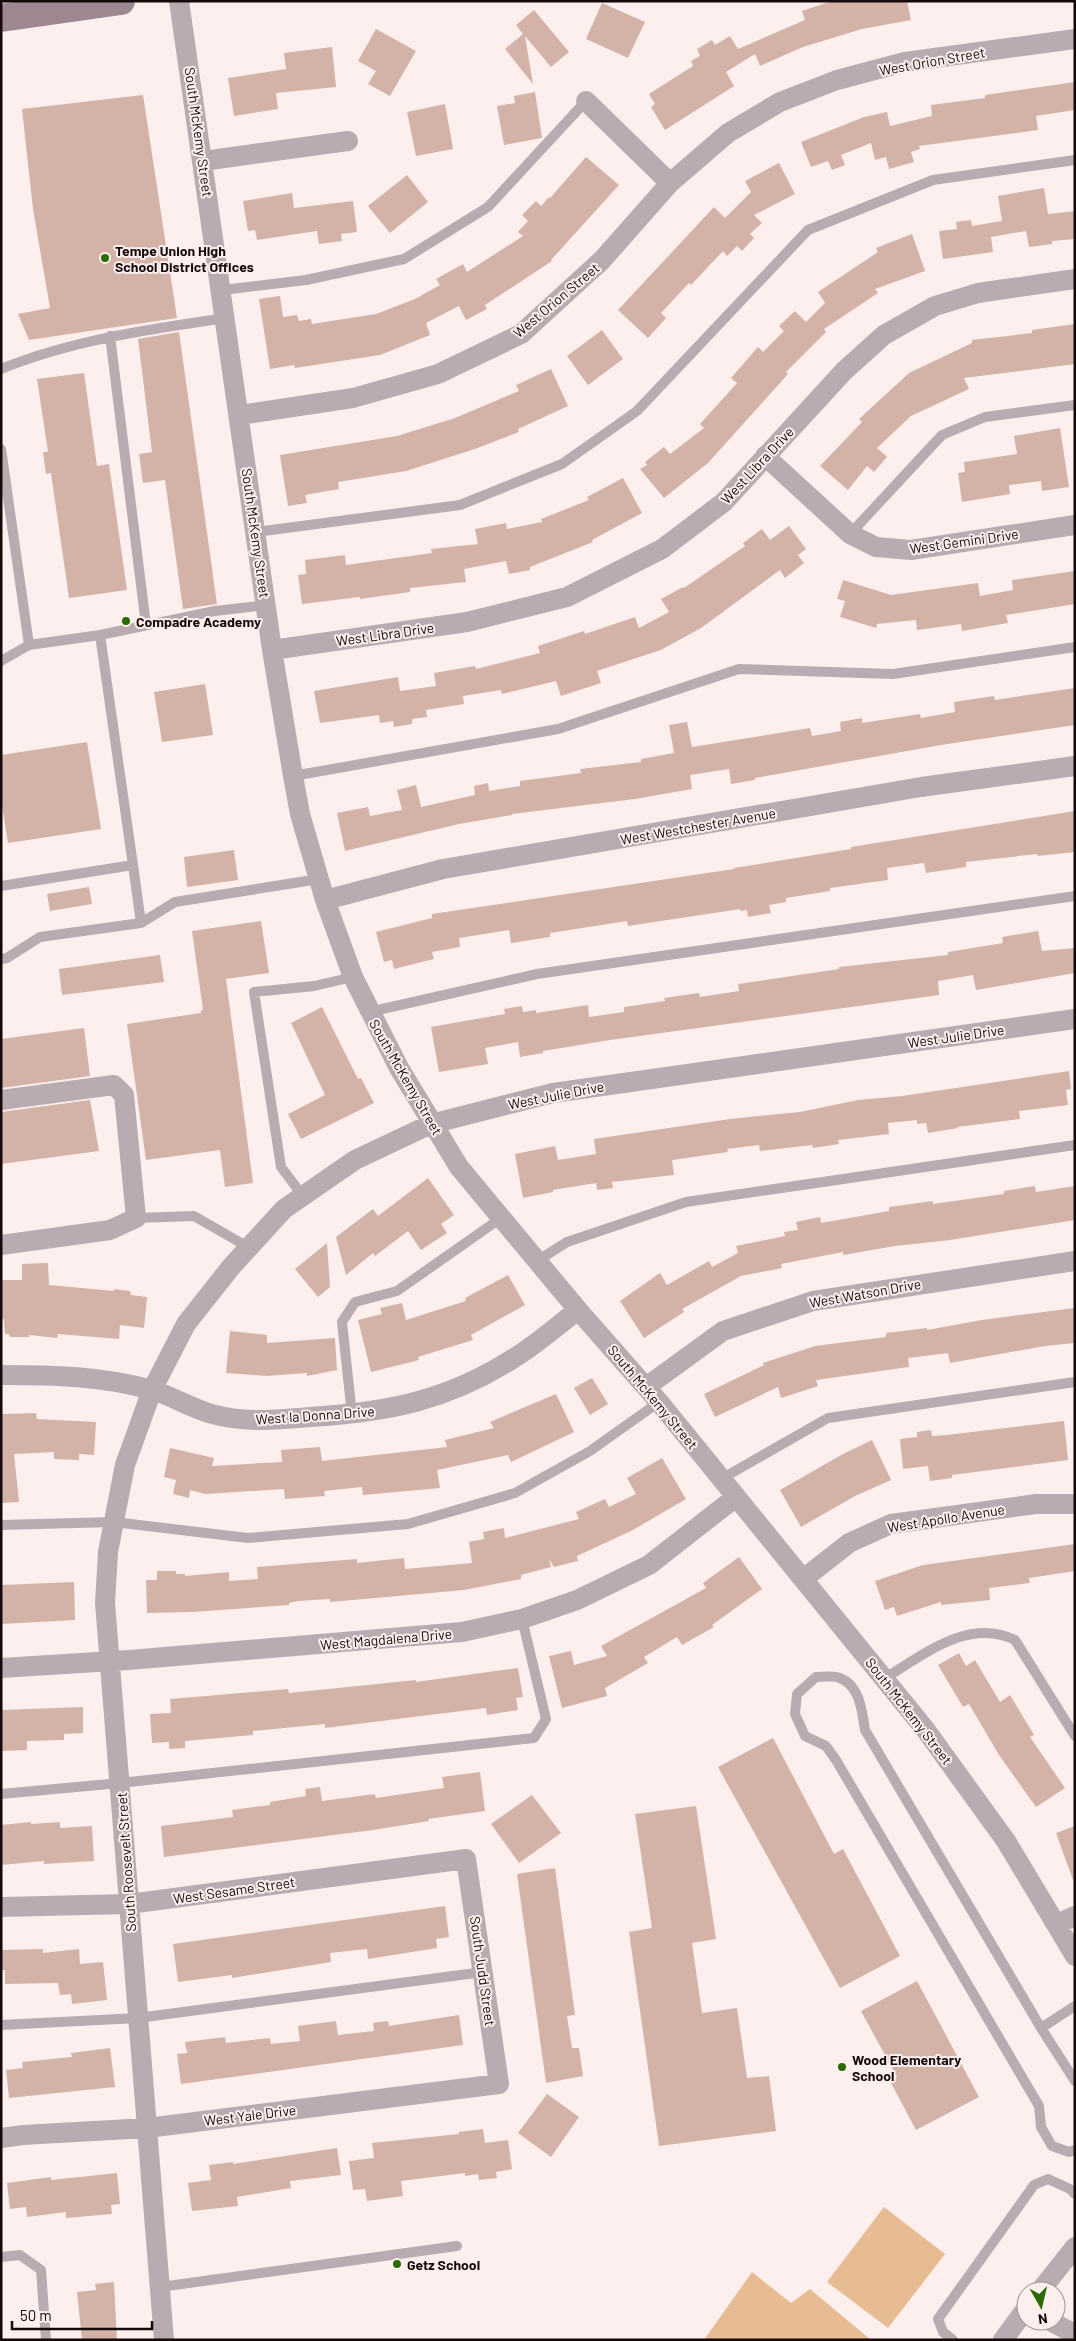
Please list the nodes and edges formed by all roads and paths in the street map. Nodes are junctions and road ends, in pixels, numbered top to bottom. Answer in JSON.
{"nodes":[{"id":1,"x":121,"y":1,"type":"edge"},
{"id":2,"x":179,"y":1,"type":"edge"},
{"id":3,"x":1,"y":18,"type":"edge"},
{"id":4,"x":1075,"y":39,"type":"edge"},
{"id":5,"x":586,"y":101,"type":"joint"},
{"id":6,"x":348,"y":141,"type":"dead end"},
{"id":7,"x":1075,"y":160,"type":"edge"},
{"id":8,"x":203,"y":161,"type":"junction"},
{"id":9,"x":670,"y":183,"type":"junction"},
{"id":10,"x":1075,"y":279,"type":"edge"},
{"id":11,"x":222,"y":290,"type":"junction"},
{"id":12,"x":226,"y":318,"type":"junction"},
{"id":13,"x":110,"y":336,"type":"junction"},
{"id":14,"x":1,"y":369,"type":"edge"},
{"id":15,"x":1075,"y":405,"type":"edge"},
{"id":16,"x":240,"y":415,"type":"junction"},
{"id":17,"x":1,"y":449,"type":"edge"},
{"id":18,"x":765,"y":456,"type":"junction"},
{"id":19,"x":1075,"y":525,"type":"edge"},
{"id":20,"x":256,"y":532,"type":"junction"},
{"id":21,"x":850,"y":534,"type":"junction"},
{"id":22,"x":267,"y":605,"type":"junction"},
{"id":23,"x":146,"y":625,"type":"junction"},
{"id":24,"x":100,"y":635,"type":"junction"},
{"id":25,"x":29,"y":645,"type":"junction"},
{"id":26,"x":1075,"y":647,"type":"edge"},
{"id":27,"x":272,"y":650,"type":"junction"},
{"id":28,"x":1,"y":661,"type":"edge"},
{"id":29,"x":1075,"y":766,"type":"edge"},
{"id":30,"x":293,"y":776,"type":"junction"},
{"id":31,"x":133,"y":865,"type":"junction"},
{"id":32,"x":319,"y":879,"type":"junction"},
{"id":33,"x":1,"y":886,"type":"edge"},
{"id":34,"x":1075,"y":896,"type":"edge"},
{"id":35,"x":325,"y":900,"type":"junction"},
{"id":36,"x":141,"y":923,"type":"junction"},
{"id":37,"x":1,"y":959,"type":"edge"},
{"id":38,"x":352,"y":978,"type":"junction"},
{"id":39,"x":369,"y":1012,"type":"junction"},
{"id":40,"x":1075,"y":1019,"type":"edge"},
{"id":41,"x":1,"y":1100,"type":"edge"},
{"id":42,"x":432,"y":1124,"type":"junction"},
{"id":43,"x":1075,"y":1145,"type":"edge"},
{"id":44,"x":303,"y":1196,"type":"junction"},
{"id":45,"x":136,"y":1218,"type":"junction"},
{"id":46,"x":501,"y":1218,"type":"junction"},
{"id":47,"x":1,"y":1245,"type":"edge"},
{"id":48,"x":248,"y":1247,"type":"junction"},
{"id":49,"x":1075,"y":1260,"type":"edge"},
{"id":50,"x":537,"y":1261,"type":"junction"},
{"id":51,"x":578,"y":1310,"type":"junction"},
{"id":52,"x":1,"y":1375,"type":"edge"},
{"id":53,"x":1075,"y":1382,"type":"edge"},
{"id":54,"x":646,"y":1387,"type":"junction"},
{"id":55,"x":152,"y":1390,"type":"junction"},
{"id":56,"x":659,"y":1402,"type":"junction"},
{"id":57,"x":352,"y":1415,"type":"junction"},
{"id":58,"x":721,"y":1479,"type":"junction"},
{"id":59,"x":736,"y":1497,"type":"junction"},
{"id":60,"x":1075,"y":1504,"type":"edge"},
{"id":61,"x":114,"y":1522,"type":"junction"},
{"id":62,"x":1,"y":1525,"type":"edge"},
{"id":63,"x":803,"y":1579,"type":"junction"},
{"id":64,"x":522,"y":1619,"type":"junction"},
{"id":65,"x":110,"y":1662,"type":"junction"},
{"id":66,"x":1,"y":1668,"type":"edge"},
{"id":67,"x":885,"y":1678,"type":"junction"},
{"id":68,"x":1075,"y":1736,"type":"edge"},
{"id":69,"x":120,"y":1783,"type":"junction"},
{"id":70,"x":1,"y":1794,"type":"edge"},
{"id":71,"x":466,"y":1859,"type":"joint"},
{"id":72,"x":129,"y":1904,"type":"junction"},
{"id":73,"x":1,"y":1907,"type":"edge"},
{"id":74,"x":1066,"y":1920,"type":"edge"},
{"id":75,"x":1075,"y":1956,"type":"edge"},
{"id":76,"x":483,"y":1972,"type":"junction"},
{"id":77,"x":1075,"y":2006,"type":"edge"},
{"id":78,"x":138,"y":2018,"type":"junction"},
{"id":79,"x":1,"y":2025,"type":"edge"},
{"id":80,"x":1041,"y":2028,"type":"junction"},
{"id":81,"x":1075,"y":2081,"type":"edge"},
{"id":82,"x":499,"y":2084,"type":"joint"},
{"id":83,"x":148,"y":2128,"type":"junction"},
{"id":84,"x":1,"y":2138,"type":"edge"},
{"id":85,"x":1075,"y":2150,"type":"edge"},
{"id":86,"x":1075,"y":2194,"type":"edge"},
{"id":87,"x":457,"y":2246,"type":"dead end"},
{"id":88,"x":1075,"y":2247,"type":"edge"},
{"id":89,"x":1,"y":2257,"type":"edge"},
{"id":90,"x":1048,"y":2281,"type":"edge"},
{"id":91,"x":160,"y":2287,"type":"junction"},
{"id":92,"x":1016,"y":2322,"type":"edge"},
{"id":93,"x":46,"y":2340,"type":"edge"},
{"id":94,"x":164,"y":2340,"type":"edge"},
{"id":95,"x":952,"y":2340,"type":"edge"},
{"id":96,"x":1003,"y":2340,"type":"edge"}],
"edges":[{"from":1,"to":3,"type":"main road"},
{"from":2,"to":8,"type":"street","name":"South McKemy Street"},
{"from":4,"to":9,"type":"street","name":"West Orion Street"},
{"from":5,"to":9,"type":"street"},
{"from":5,"to":11,"type":"lane"},
{"from":6,"to":8,"type":"street"},
{"from":7,"to":20,"type":"lane"},
{"from":8,"to":11,"type":"street","name":"South McKemy Street"},
{"from":9,"to":16,"type":"street","name":"West Orion Street"},
{"from":10,"to":18,"type":"street","name":"West Libra Drive"},
{"from":11,"to":12,"type":"street","name":"South McKemy Street"},
{"from":12,"to":13,"type":"lane"},
{"from":12,"to":16,"type":"street","name":"South McKemy Street"},
{"from":13,"to":14,"type":"lane"},
{"from":13,"to":23,"type":"lane"},
{"from":15,"to":21,"type":"lane"},
{"from":16,"to":20,"type":"street","name":"South McKemy Street"},
{"from":17,"to":25,"type":"lane"},
{"from":18,"to":21,"type":"street","name":"West Gemini Drive"},
{"from":18,"to":27,"type":"street","name":"West Libra Drive"},
{"from":19,"to":21,"type":"street","name":"West Gemini Drive"},
{"from":20,"to":22,"type":"street","name":"South McKemy Street"},
{"from":22,"to":23,"type":"lane"},
{"from":22,"to":27,"type":"street","name":"South McKemy Street"},
{"from":23,"to":24,"type":"lane"},
{"from":24,"to":25,"type":"lane"},
{"from":24,"to":31,"type":"lane"},
{"from":25,"to":28,"type":"lane"},
{"from":26,"to":30,"type":"lane"},
{"from":27,"to":30,"type":"street","name":"South McKemy Street"},
{"from":29,"to":35,"type":"street","name":"West Westchester Avenue"},
{"from":30,"to":32,"type":"street","name":"South McKemy Street"},
{"from":31,"to":33,"type":"lane"},
{"from":31,"to":36,"type":"lane"},
{"from":32,"to":35,"type":"street","name":"South McKemy Street"},
{"from":32,"to":36,"type":"lane"},
{"from":34,"to":39,"type":"lane"},
{"from":35,"to":38,"type":"street","name":"South McKemy Street"},
{"from":36,"to":37,"type":"lane"},
{"from":38,"to":39,"type":"street","name":"South McKemy Street"},
{"from":38,"to":44,"type":"lane"},
{"from":39,"to":42,"type":"street","name":"South McKemy Street"},
{"from":40,"to":42,"type":"street","name":"West Julie Drive"},
{"from":41,"to":45,"type":"street"},
{"from":42,"to":44,"type":"street","name":"West Julie Drive"},
{"from":42,"to":46,"type":"street","name":"South McKemy Street"},
{"from":43,"to":50,"type":"lane"},
{"from":44,"to":48,"type":"street","name":"West Julie Drive"},
{"from":45,"to":47,"type":"street"},
{"from":45,"to":48,"type":"lane"},
{"from":46,"to":50,"type":"street","name":"South McKemy Street"},
{"from":46,"to":57,"type":"lane"},
{"from":48,"to":55,"type":"street","name":"West Julie Drive"},
{"from":49,"to":54,"type":"street","name":"West Watson Drive"},
{"from":50,"to":51,"type":"street","name":"South McKemy Street"},
{"from":51,"to":54,"type":"street","name":"South McKemy Street"},
{"from":51,"to":57,"type":"street","name":"West la Donna Drive"},
{"from":52,"to":55,"type":"street","name":"West la Donna Drive"},
{"from":53,"to":58,"type":"lane"},
{"from":54,"to":56,"type":"street","name":"South McKemy Street"},
{"from":55,"to":57,"type":"street","name":"West la Donna Drive"},
{"from":55,"to":61,"type":"street","name":"South Roosevelt Street"},
{"from":56,"to":58,"type":"street","name":"South McKemy Street"},
{"from":56,"to":61,"type":"lane"},
{"from":58,"to":59,"type":"street","name":"South McKemy Street"},
{"from":59,"to":63,"type":"street","name":"South McKemy Street"},
{"from":59,"to":64,"type":"street","name":"West Magdalena Drive"},
{"from":60,"to":63,"type":"street","name":"West Apollo Avenue"},
{"from":61,"to":62,"type":"lane"},
{"from":61,"to":65,"type":"street","name":"South Roosevelt Street"},
{"from":63,"to":67,"type":"street","name":"South McKemy Street"},
{"from":64,"to":65,"type":"street","name":"West Magdalena Drive"},
{"from":64,"to":69,"type":"lane"},
{"from":65,"to":66,"type":"street","name":"West Magdalena Drive"},
{"from":65,"to":69,"type":"street","name":"South Roosevelt Street"},
{"from":67,"to":68,"type":"lane"},
{"from":67,"to":74,"type":"street","name":"South McKemy Street"},
{"from":69,"to":70,"type":"lane"},
{"from":69,"to":72,"type":"street","name":"South Roosevelt Street"},
{"from":71,"to":72,"type":"street","name":"West Sesame Street"},
{"from":71,"to":76,"type":"street","name":"South Judd Street"},
{"from":72,"to":73,"type":"street","name":"West Sesame Street"},
{"from":72,"to":78,"type":"street","name":"South Roosevelt Street"},
{"from":74,"to":75,"type":"street","name":"South McKemy Street"},
{"from":76,"to":78,"type":"lane"},
{"from":76,"to":82,"type":"street","name":"South Judd Street"},
{"from":77,"to":80,"type":"lane"},
{"from":78,"to":79,"type":"lane"},
{"from":78,"to":83,"type":"street","name":"South Roosevelt Street"},
{"from":80,"to":81,"type":"lane"},
{"from":80,"to":85,"type":"lane"},
{"from":82,"to":83,"type":"street","name":"West Yale Drive"},
{"from":83,"to":84,"type":"street","name":"West Yale Drive"},
{"from":83,"to":91,"type":"street","name":"South Roosevelt Street"},
{"from":86,"to":95,"type":"lane"},
{"from":87,"to":91,"type":"lane"},
{"from":88,"to":90,"type":"street"},
{"from":89,"to":93,"type":"lane"},
{"from":91,"to":94,"type":"street","name":"South Roosevelt Street"},
{"from":92,"to":96,"type":"street"}]}
